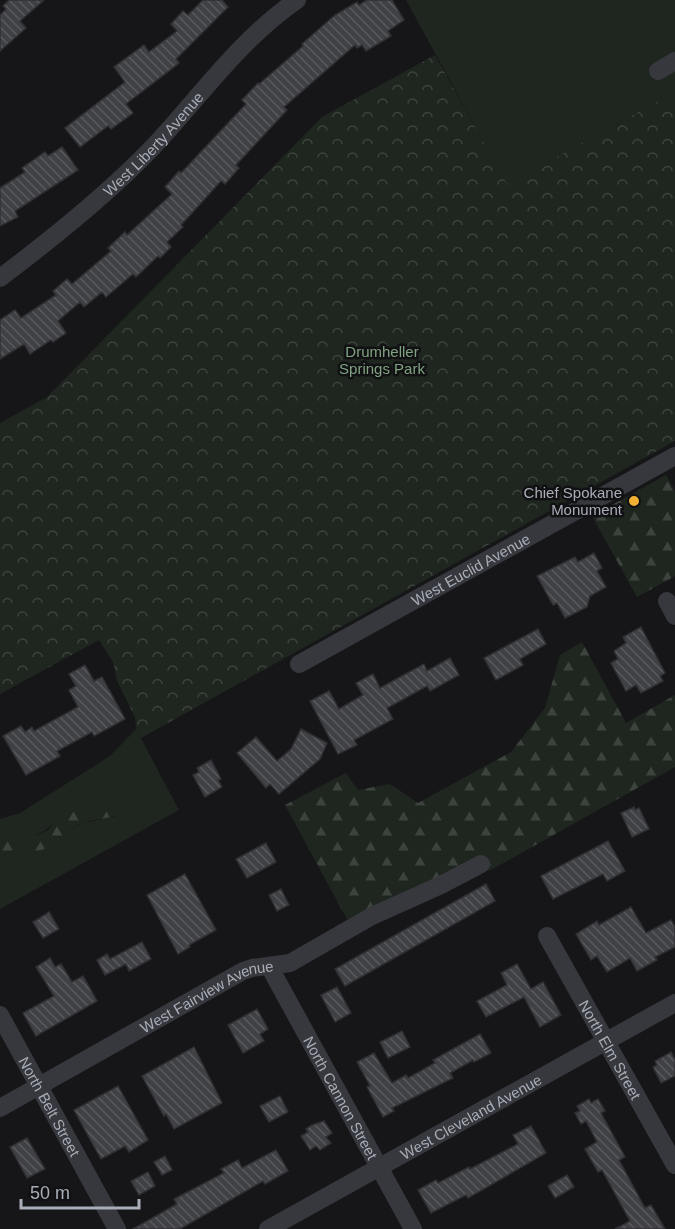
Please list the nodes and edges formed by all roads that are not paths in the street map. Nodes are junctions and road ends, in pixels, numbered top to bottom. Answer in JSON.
{"nodes":[{"id":1,"x":297,"y":0,"type":"edge"},
{"id":2,"x":675,"y":61,"type":"edge"},
{"id":3,"x":658,"y":71,"type":"dead end"},
{"id":4,"x":0,"y":278,"type":"edge"},
{"id":5,"x":675,"y":456,"type":"edge"},
{"id":6,"x":299,"y":664,"type":"dead end"},
{"id":7,"x":481,"y":864,"type":"dead end"},
{"id":8,"x":547,"y":936,"type":"dead end"},
{"id":9,"x":268,"y":966,"type":"junction"},
{"id":10,"x":675,"y":1003,"type":"edge"},
{"id":11,"x":0,"y":1015,"type":"edge"},
{"id":12,"x":606,"y":1042,"type":"junction"},
{"id":13,"x":39,"y":1086,"type":"junction"},
{"id":14,"x":0,"y":1108,"type":"edge"},
{"id":15,"x":675,"y":1165,"type":"edge"},
{"id":16,"x":380,"y":1166,"type":"junction"},
{"id":17,"x":117,"y":1229,"type":"edge"},
{"id":18,"x":268,"y":1229,"type":"edge"},
{"id":19,"x":413,"y":1229,"type":"edge"}],
"edges":[{"from":1,"to":4,"type":"street","name":"West Liberty Avenue"},
{"from":2,"to":3,"type":"street"},
{"from":5,"to":6,"type":"street","name":"West Euclid Avenue"},
{"from":7,"to":9,"type":"street","name":"West Fairview Avenue"},
{"from":8,"to":12,"type":"street","name":"North Elm Street"},
{"from":9,"to":13,"type":"street","name":"West Fairview Avenue"},
{"from":9,"to":16,"type":"street","name":"North Cannon Street"},
{"from":10,"to":12,"type":"street","name":"West Cleveland Avenue"},
{"from":11,"to":13,"type":"street","name":"North Belt Street"},
{"from":12,"to":15,"type":"street","name":"North Elm Street"},
{"from":12,"to":16,"type":"street","name":"West Cleveland Avenue"},
{"from":13,"to":14,"type":"street","name":"West Fairview Avenue"},
{"from":13,"to":17,"type":"street","name":"North Belt Street"},
{"from":16,"to":18,"type":"street","name":"West Cleveland Avenue"},
{"from":16,"to":19,"type":"street","name":"North Cannon Street"}]}
